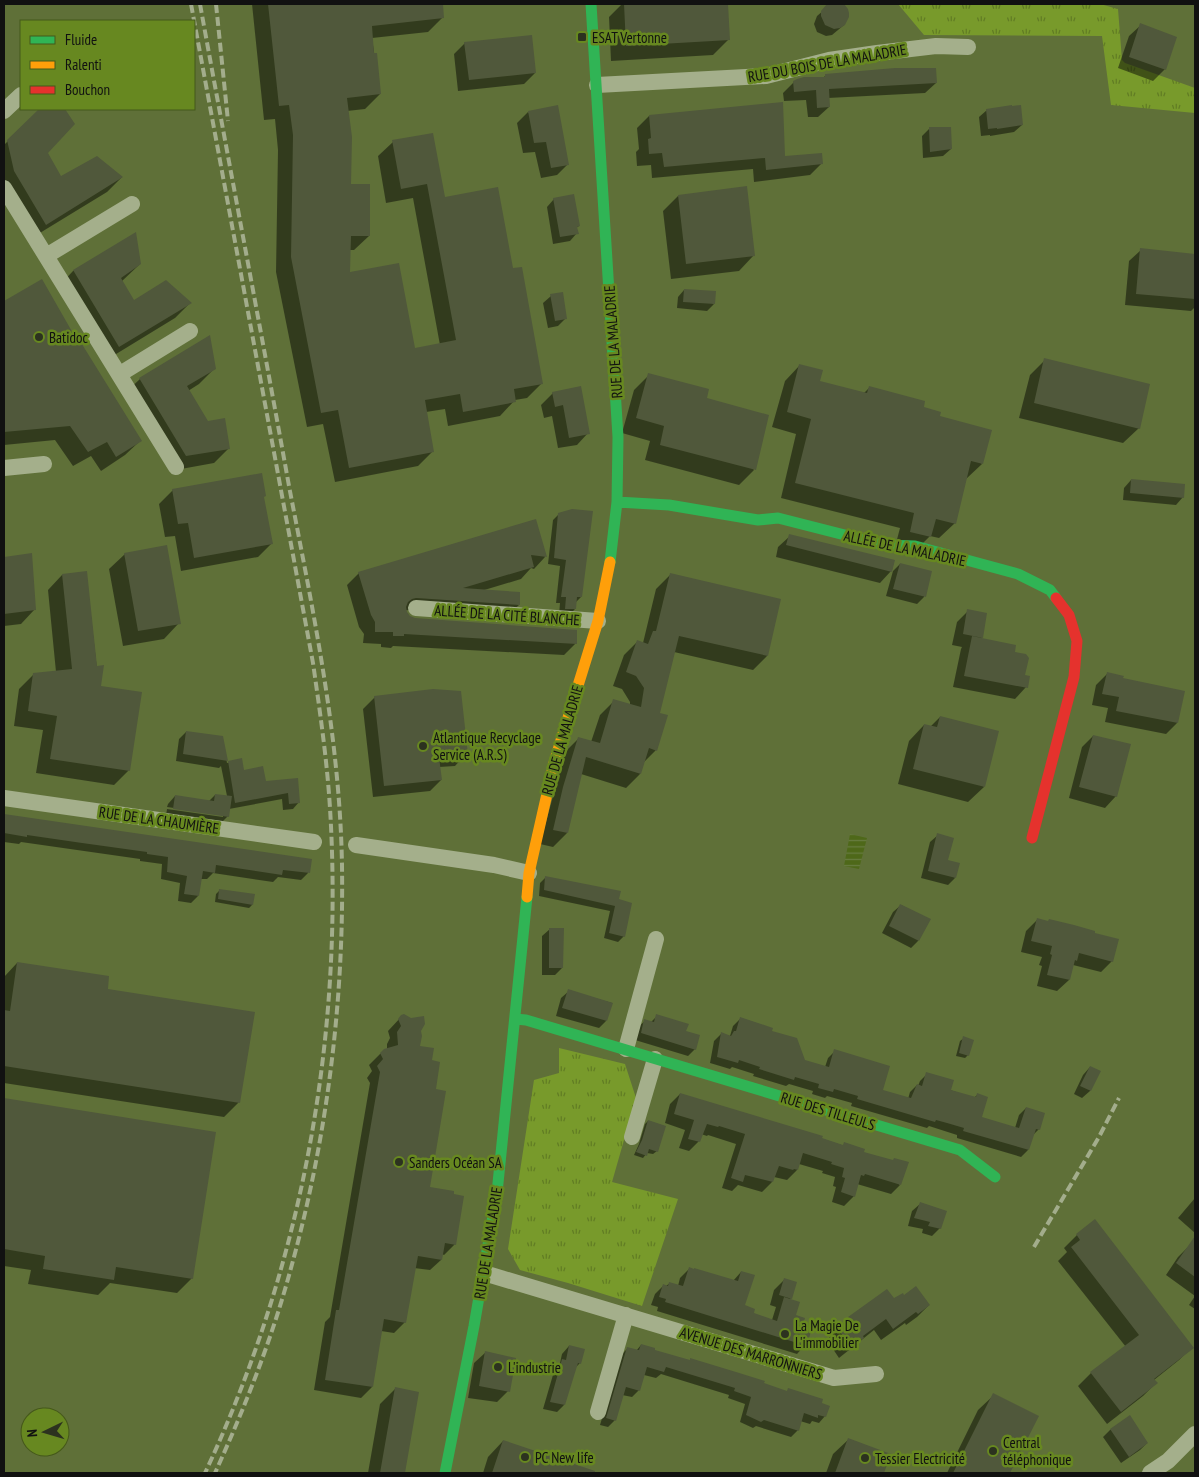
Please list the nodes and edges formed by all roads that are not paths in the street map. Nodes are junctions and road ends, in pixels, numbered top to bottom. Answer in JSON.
{"nodes":[{"id":1,"x":591,"y":4,"type":"edge"},
{"id":2,"x":968,"y":47,"type":"dead end"},
{"id":3,"x":597,"y":86,"type":"junction"},
{"id":4,"x":20,"y":95,"type":"edge"},
{"id":5,"x":4,"y":112,"type":"edge"},
{"id":6,"x":4,"y":188,"type":"edge"},
{"id":7,"x":132,"y":204,"type":"dead end"},
{"id":8,"x":46,"y":256,"type":"junction"},
{"id":9,"x":190,"y":331,"type":"dead end"},
{"id":10,"x":120,"y":374,"type":"junction"},
{"id":11,"x":44,"y":464,"type":"dead end"},
{"id":12,"x":176,"y":467,"type":"dead end"},
{"id":13,"x":4,"y":468,"type":"edge"},
{"id":14,"x":617,"y":502,"type":"junction"},
{"id":15,"x":416,"y":608,"type":"dead end"},
{"id":16,"x":598,"y":621,"type":"junction"},
{"id":17,"x":4,"y":798,"type":"edge"},
{"id":18,"x":1032,"y":838,"type":"dead end"},
{"id":19,"x":314,"y":842,"type":"dead end"},
{"id":20,"x":356,"y":846,"type":"dead end"},
{"id":21,"x":529,"y":873,"type":"junction"},
{"id":22,"x":656,"y":940,"type":"dead end"},
{"id":23,"x":515,"y":1018,"type":"junction"},
{"id":24,"x":626,"y":1049,"type":"junction"},
{"id":25,"x":655,"y":1059,"type":"junction"},
{"id":26,"x":632,"y":1137,"type":"dead end"},
{"id":27,"x":995,"y":1178,"type":"dead end"},
{"id":28,"x":484,"y":1273,"type":"junction"},
{"id":29,"x":626,"y":1315,"type":"junction"},
{"id":30,"x":876,"y":1374,"type":"dead end"},
{"id":31,"x":598,"y":1412,"type":"dead end"},
{"id":32,"x":1195,"y":1434,"type":"edge"},
{"id":33,"x":445,"y":1473,"type":"edge"},
{"id":34,"x":1150,"y":1473,"type":"edge"}],
"edges":[{"from":1,"to":3,"type":"street","name":"RUE DE LA MALADRIE"},
{"from":2,"to":3,"type":"street","name":"RUE DU BOIS DE LA MALADRIE"},
{"from":3,"to":14,"type":"street","name":"RUE DE LA MALADRIE"},
{"from":4,"to":5,"type":"street"},
{"from":6,"to":8,"type":"street"},
{"from":7,"to":8,"type":"street"},
{"from":8,"to":10,"type":"street"},
{"from":9,"to":10,"type":"street"},
{"from":10,"to":12,"type":"street"},
{"from":11,"to":13,"type":"street"},
{"from":14,"to":16,"type":"street","name":"RUE DE LA MALADRIE"},
{"from":14,"to":18,"type":"street","name":"ALLÉE DE LA MALADRIE"},
{"from":15,"to":16,"type":"street","name":"ALLÉE DE LA CITÉ BLANCHE"},
{"from":16,"to":21,"type":"street","name":"RUE DE LA MALADRIE"},
{"from":17,"to":19,"type":"street","name":"RUE DE LA CHAUMIÈRE"},
{"from":20,"to":21,"type":"street"},
{"from":21,"to":23,"type":"street","name":"RUE DE LA MALADRIE"},
{"from":22,"to":24,"type":"street"},
{"from":23,"to":24,"type":"street","name":"RUE DES TILLEULS"},
{"from":23,"to":28,"type":"street","name":"RUE DE LA MALADRIE"},
{"from":24,"to":25,"type":"street","name":"RUE DES TILLEULS"},
{"from":25,"to":26,"type":"street"},
{"from":25,"to":27,"type":"street","name":"RUE DES TILLEULS"},
{"from":28,"to":29,"type":"street","name":"AVENUE DES MARRONNIERS"},
{"from":28,"to":33,"type":"street","name":"RUE DE LA MALADRIE"},
{"from":29,"to":30,"type":"street","name":"AVENUE DES MARRONNIERS"},
{"from":29,"to":31,"type":"street"},
{"from":32,"to":34,"type":"street"}]}
